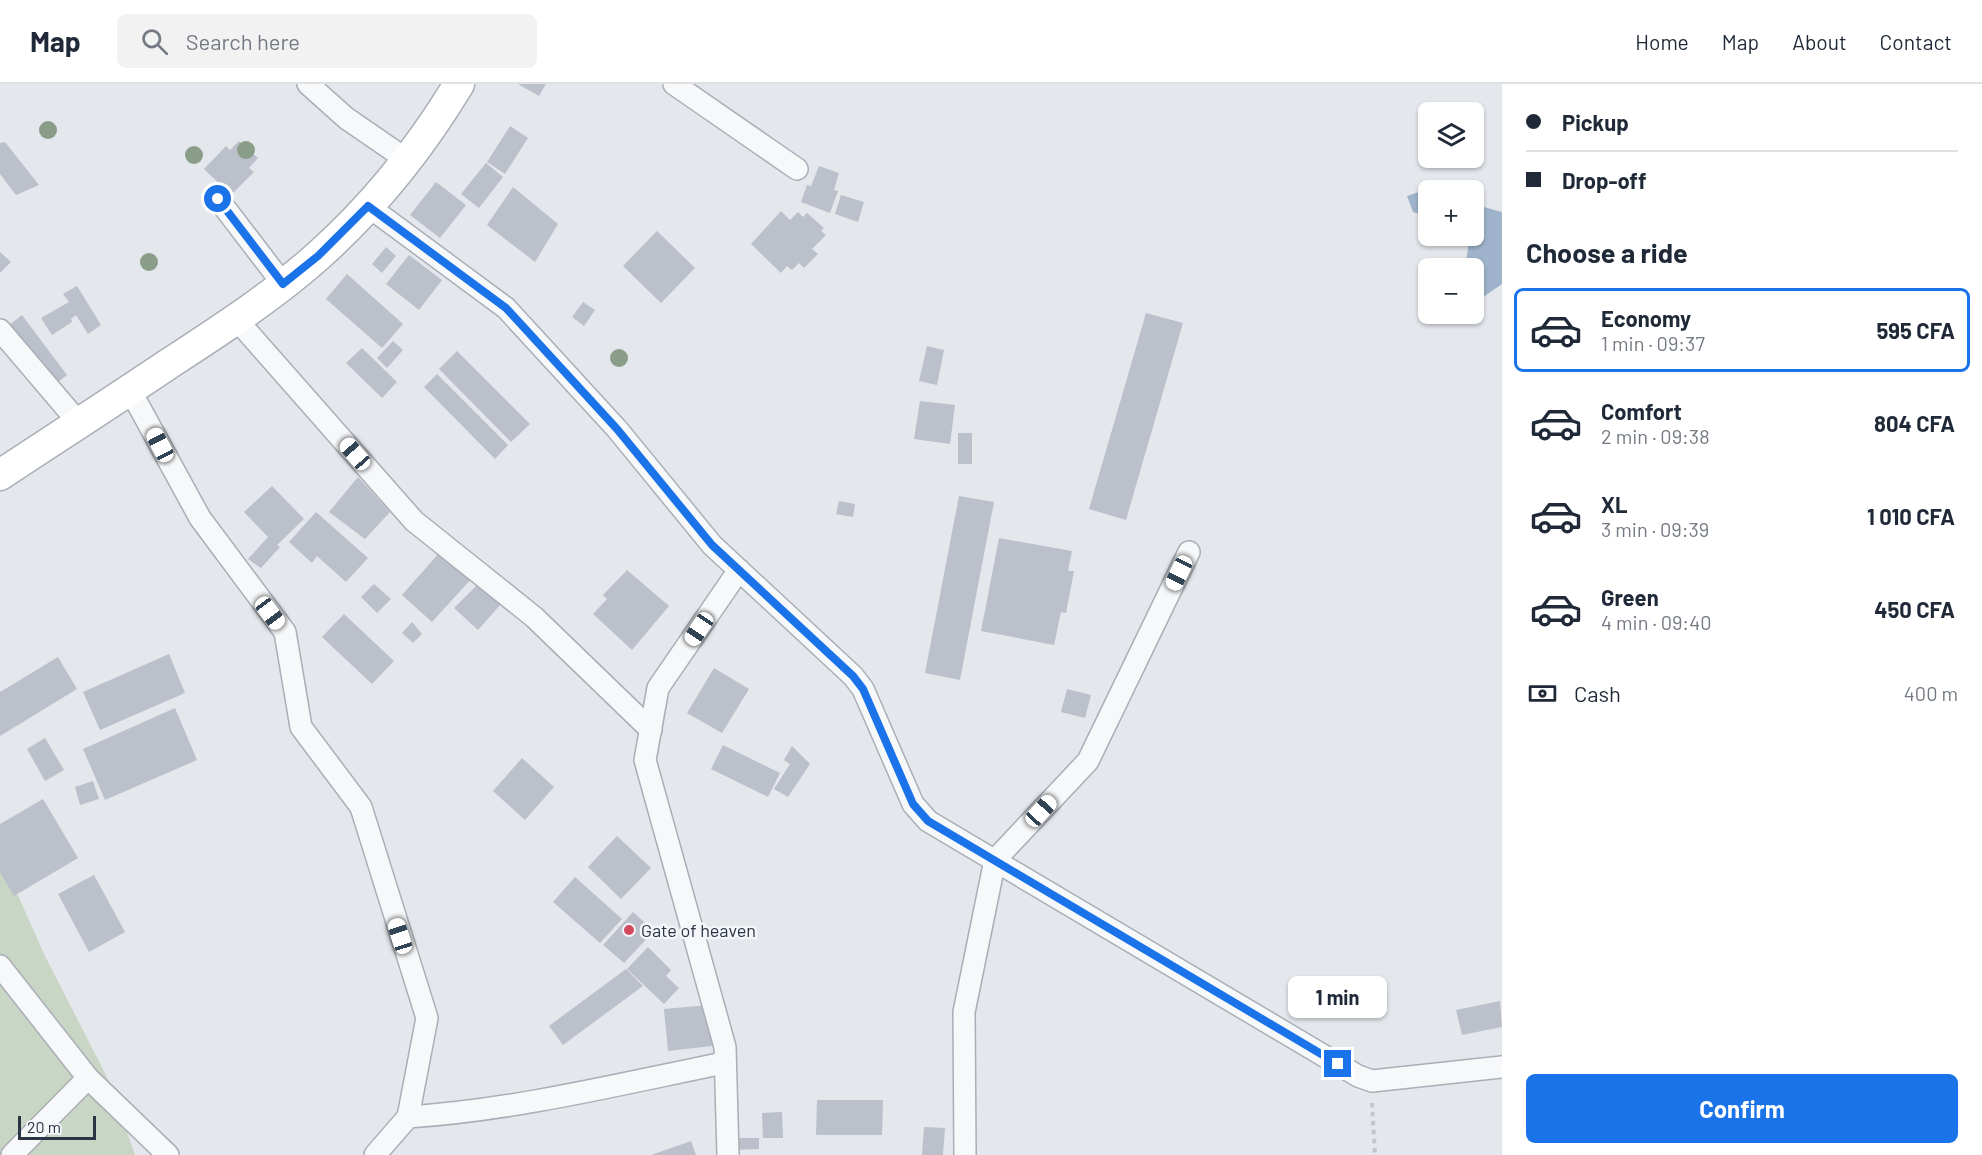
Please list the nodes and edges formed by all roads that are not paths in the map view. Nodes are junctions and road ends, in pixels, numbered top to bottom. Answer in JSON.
{"nodes":[{"id":1,"x":308,"y":84,"type":"edge"},
{"id":2,"x":459,"y":84,"type":"edge"},
{"id":3,"x":674,"y":84,"type":"edge"},
{"id":4,"x":407,"y":160,"type":"junction"},
{"id":5,"x":797,"y":169,"type":"dead end"},
{"id":6,"x":218,"y":199,"type":"dead end"},
{"id":7,"x":368,"y":206,"type":"junction"},
{"id":8,"x":283,"y":284,"type":"junction"},
{"id":9,"x":237,"y":320,"type":"junction"},
{"id":10,"x":0,"y":330,"type":"edge"},
{"id":11,"x":130,"y":390,"type":"junction"},
{"id":12,"x":79,"y":423,"type":"junction"},
{"id":13,"x":0,"y":475,"type":"edge"},
{"id":14,"x":1189,"y":552,"type":"dead end"},
{"id":15,"x":739,"y":570,"type":"junction"},
{"id":16,"x":651,"y":730,"type":"junction"},
{"id":17,"x":995,"y":860,"type":"junction"},
{"id":18,"x":0,"y":966,"type":"edge"},
{"id":19,"x":724,"y":1063,"type":"junction"},
{"id":20,"x":1502,"y":1066,"type":"edge"},
{"id":21,"x":88,"y":1078,"type":"junction"},
{"id":22,"x":408,"y":1117,"type":"junction"},
{"id":23,"x":12,"y":1155,"type":"edge"},
{"id":24,"x":168,"y":1155,"type":"edge"},
{"id":25,"x":375,"y":1155,"type":"edge"},
{"id":26,"x":728,"y":1155,"type":"edge"},
{"id":27,"x":965,"y":1155,"type":"edge"}],
"edges":[{"from":1,"to":4,"type":"street"},
{"from":2,"to":4,"type":"street"},
{"from":3,"to":5,"type":"street"},
{"from":4,"to":7,"type":"street"},
{"from":6,"to":8,"type":"street"},
{"from":7,"to":8,"type":"street"},
{"from":7,"to":15,"type":"street"},
{"from":8,"to":9,"type":"street"},
{"from":9,"to":11,"type":"street"},
{"from":9,"to":16,"type":"street"},
{"from":10,"to":12,"type":"street"},
{"from":11,"to":12,"type":"street"},
{"from":11,"to":22,"type":"street"},
{"from":12,"to":13,"type":"street"},
{"from":14,"to":17,"type":"street"},
{"from":15,"to":16,"type":"street"},
{"from":15,"to":17,"type":"street"},
{"from":16,"to":19,"type":"street"},
{"from":17,"to":20,"type":"street"},
{"from":17,"to":27,"type":"street"},
{"from":18,"to":21,"type":"street"},
{"from":19,"to":22,"type":"street"},
{"from":19,"to":26,"type":"street"},
{"from":21,"to":23,"type":"street"},
{"from":21,"to":24,"type":"street"},
{"from":22,"to":25,"type":"street"}]}
